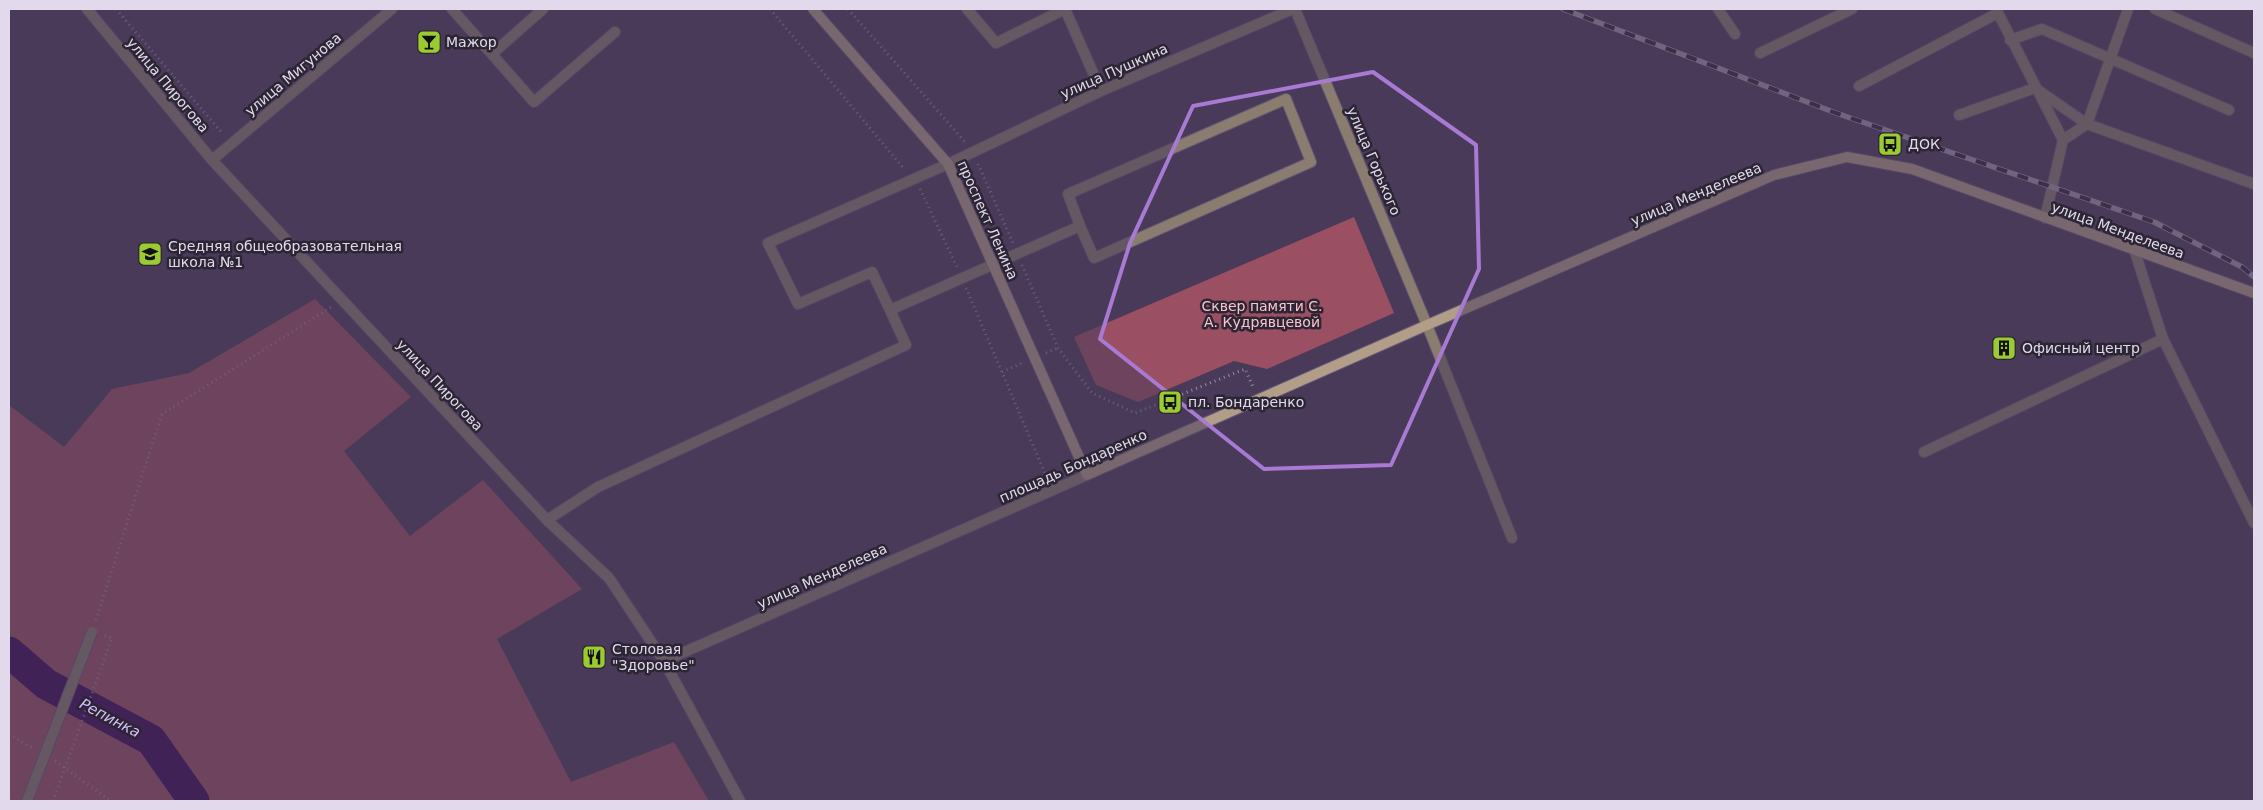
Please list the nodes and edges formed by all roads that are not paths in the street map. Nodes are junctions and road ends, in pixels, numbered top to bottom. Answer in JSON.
{"nodes":[{"id":1,"x":87,"y":9,"type":"edge"},
{"id":2,"x":392,"y":9,"type":"edge"},
{"id":3,"x":452,"y":9,"type":"edge"},
{"id":4,"x":544,"y":9,"type":"edge"},
{"id":5,"x":813,"y":9,"type":"edge"},
{"id":6,"x":968,"y":9,"type":"edge"},
{"id":7,"x":1065,"y":9,"type":"edge"},
{"id":8,"x":1294,"y":9,"type":"edge"},
{"id":9,"x":1718,"y":9,"type":"edge"},
{"id":10,"x":1852,"y":9,"type":"edge"},
{"id":11,"x":2128,"y":9,"type":"edge"},
{"id":12,"x":2155,"y":9,"type":"edge"},
{"id":13,"x":1997,"y":11,"type":"edge"},
{"id":14,"x":615,"y":32,"type":"dead end"},
{"id":15,"x":1735,"y":34,"type":"dead end"},
{"id":16,"x":2010,"y":40,"type":"junction"},
{"id":17,"x":1760,"y":53,"type":"dead end"},
{"id":18,"x":2254,"y":53,"type":"edge"},
{"id":19,"x":492,"y":54,"type":"junction"},
{"id":20,"x":2110,"y":60,"type":"junction"},
{"id":21,"x":1860,"y":86,"type":"dead end"},
{"id":22,"x":2035,"y":88,"type":"junction"},
{"id":23,"x":1100,"y":91,"type":"junction"},
{"id":24,"x":2229,"y":110,"type":"dead end"},
{"id":25,"x":1959,"y":115,"type":"dead end"},
{"id":26,"x":2087,"y":124,"type":"junction"},
{"id":27,"x":2063,"y":140,"type":"junction"},
{"id":28,"x":212,"y":160,"type":"junction"},
{"id":29,"x":948,"y":164,"type":"junction"},
{"id":30,"x":2254,"y":184,"type":"edge"},
{"id":31,"x":2045,"y":218,"type":"junction"},
{"id":32,"x":1080,"y":226,"type":"junction"},
{"id":33,"x":2134,"y":250,"type":"junction"},
{"id":34,"x":992,"y":264,"type":"junction"},
{"id":35,"x":2254,"y":293,"type":"edge"},
{"id":36,"x":890,"y":310,"type":"junction"},
{"id":37,"x":1427,"y":325,"type":"junction"},
{"id":38,"x":2163,"y":339,"type":"junction"},
{"id":39,"x":1166,"y":441,"type":"joint"},
{"id":40,"x":1924,"y":452,"type":"dead end"},
{"id":41,"x":1087,"y":475,"type":"junction"},
{"id":42,"x":991,"y":517,"type":"joint"},
{"id":43,"x":547,"y":520,"type":"junction"},
{"id":44,"x":2254,"y":523,"type":"edge"},
{"id":45,"x":1512,"y":538,"type":"dead end"},
{"id":46,"x":92,"y":632,"type":"road end"},
{"id":47,"x":664,"y":660,"type":"junction"},
{"id":48,"x":27,"y":801,"type":"edge"},
{"id":49,"x":740,"y":801,"type":"edge"}],
"edges":[{"from":1,"to":28,"type":"street","name":"улица Пирогова"},
{"from":2,"to":28,"type":"street","name":"улица Мигунова"},
{"from":3,"to":19,"type":"street"},
{"from":4,"to":19,"type":"street"},
{"from":5,"to":29,"type":"main road","name":"проспект Ленина"},
{"from":6,"to":7,"type":"street"},
{"from":7,"to":23,"type":"street"},
{"from":8,"to":23,"type":"street","name":"улица Пушкина"},
{"from":8,"to":37,"type":"street","name":"улица Горького"},
{"from":9,"to":15,"type":"street"},
{"from":10,"to":17,"type":"street"},
{"from":11,"to":20,"type":"street"},
{"from":12,"to":18,"type":"street"},
{"from":13,"to":16,"type":"street"},
{"from":13,"to":21,"type":"street"},
{"from":14,"to":19,"type":"street"},
{"from":16,"to":20,"type":"street"},
{"from":16,"to":22,"type":"street"},
{"from":20,"to":24,"type":"street"},
{"from":20,"to":26,"type":"street"},
{"from":22,"to":25,"type":"street"},
{"from":22,"to":26,"type":"street"},
{"from":22,"to":27,"type":"street"},
{"from":23,"to":29,"type":"street","name":"улица Пушкина"},
{"from":26,"to":27,"type":"street"},
{"from":26,"to":30,"type":"street"},
{"from":27,"to":31,"type":"street"},
{"from":28,"to":43,"type":"street","name":"улица Пирогова"},
{"from":29,"to":34,"type":"main road","name":"проспект Ленина"},
{"from":29,"to":36,"type":"street","name":"улица Пушкина"},
{"from":31,"to":33,"type":"main road","name":"улица Менделеева"},
{"from":31,"to":37,"type":"main road","name":"улица Менделеева"},
{"from":32,"to":32,"type":"street"},
{"from":32,"to":34,"type":"street"},
{"from":33,"to":35,"type":"main road","name":"улица Менделеева"},
{"from":33,"to":38,"type":"street"},
{"from":34,"to":36,"type":"street"},
{"from":34,"to":41,"type":"main road","name":"проспект Ленина"},
{"from":36,"to":43,"type":"street"},
{"from":37,"to":39,"type":"main road","name":"улица Менделеева"},
{"from":37,"to":45,"type":"street","name":"улица Горького"},
{"from":38,"to":40,"type":"street"},
{"from":38,"to":44,"type":"street"},
{"from":39,"to":41,"type":"main road","name":"площадь Бондаренко"},
{"from":41,"to":42,"type":"street","name":"площадь Бондаренко"},
{"from":42,"to":47,"type":"street","name":"улица Менделеева"},
{"from":43,"to":47,"type":"street","name":"улица Пирогова"},
{"from":46,"to":48,"type":"street","bridge":true},
{"from":47,"to":49,"type":"street","name":"улица Пирогова"}]}
